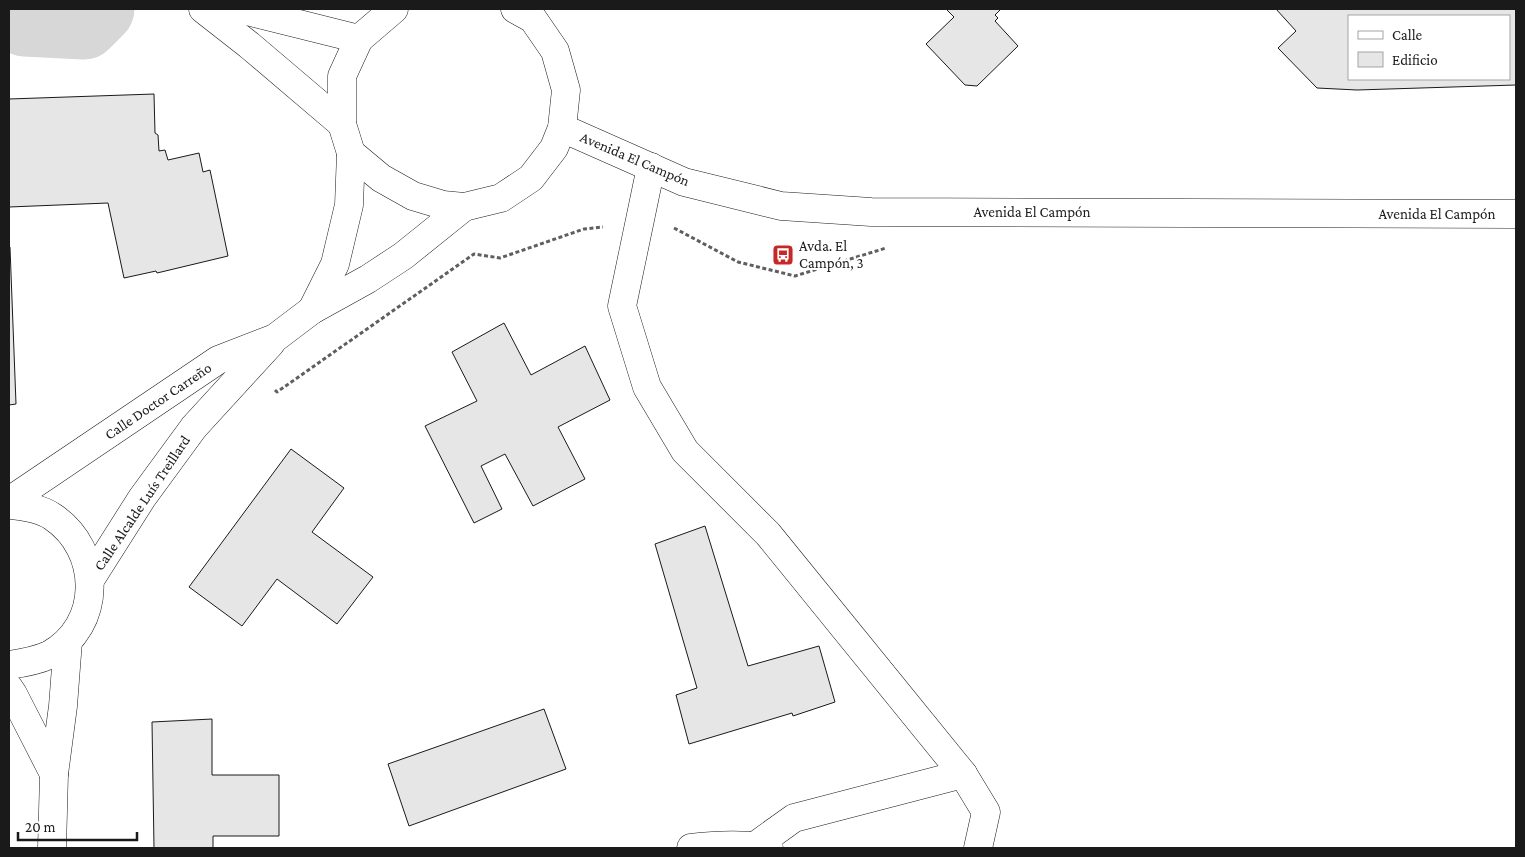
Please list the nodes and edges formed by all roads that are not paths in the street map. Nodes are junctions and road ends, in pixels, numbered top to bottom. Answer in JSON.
{"nodes":[{"id":1,"x":203,"y":9,"type":"edge"},
{"id":2,"x":239,"y":9,"type":"edge"},
{"id":3,"x":394,"y":9,"type":"edge"},
{"id":4,"x":515,"y":9,"type":"edge"},
{"id":5,"x":359,"y":39,"type":"junction"},
{"id":6,"x":342,"y":124,"type":"junction"},
{"id":7,"x":562,"y":128,"type":"junction"},
{"id":8,"x":351,"y":153,"type":"junction"},
{"id":9,"x":651,"y":167,"type":"junction"},
{"id":10,"x":464,"y":207,"type":"junction"},
{"id":11,"x":1516,"y":214,"type":"edge"},
{"id":12,"x":312,"y":310,"type":"junction"},
{"id":13,"x":276,"y":338,"type":"junction"},
{"id":14,"x":9,"y":501,"type":"edge"},
{"id":15,"x":9,"y":505,"type":"edge"},
{"id":16,"x":90,"y":580,"type":"junction"},
{"id":17,"x":68,"y":641,"type":"junction"},
{"id":18,"x":9,"y":665,"type":"edge"},
{"id":19,"x":9,"y":688,"type":"edge"},
{"id":20,"x":54,"y":774,"type":"junction"},
{"id":21,"x":963,"y":774,"type":"junction"},
{"id":22,"x":762,"y":847,"type":"edge"},
{"id":23,"x":52,"y":848,"type":"edge"},
{"id":24,"x":691,"y":848,"type":"edge"},
{"id":25,"x":978,"y":848,"type":"edge"}],
"edges":[{"from":1,"to":6,"type":"street"},
{"from":2,"to":5,"type":"street"},
{"from":3,"to":5,"type":"street"},
{"from":4,"to":7,"type":"street"},
{"from":5,"to":6,"type":"street"},
{"from":6,"to":8,"type":"street"},
{"from":7,"to":9,"type":"street","name":"Avenida El Campón"},
{"from":7,"to":10,"type":"street"},
{"from":8,"to":10,"type":"street"},
{"from":8,"to":12,"type":"street"},
{"from":9,"to":11,"type":"street","name":"Avenida El Campón"},
{"from":9,"to":21,"type":"street"},
{"from":10,"to":12,"type":"street","name":"Calle Doctor Carreño"},
{"from":12,"to":13,"type":"street","name":"Calle Doctor Carreño"},
{"from":13,"to":14,"type":"street","name":"Calle Doctor Carreño"},
{"from":13,"to":16,"type":"street","name":"Calle Alcalde Luís Treillard"},
{"from":15,"to":16,"type":"street"},
{"from":16,"to":17,"type":"street"},
{"from":17,"to":18,"type":"street"},
{"from":17,"to":20,"type":"street"},
{"from":19,"to":20,"type":"street"},
{"from":20,"to":23,"type":"street"},
{"from":21,"to":22,"type":"street"},
{"from":21,"to":25,"type":"street"},
{"from":22,"to":24,"type":"street"}]}
